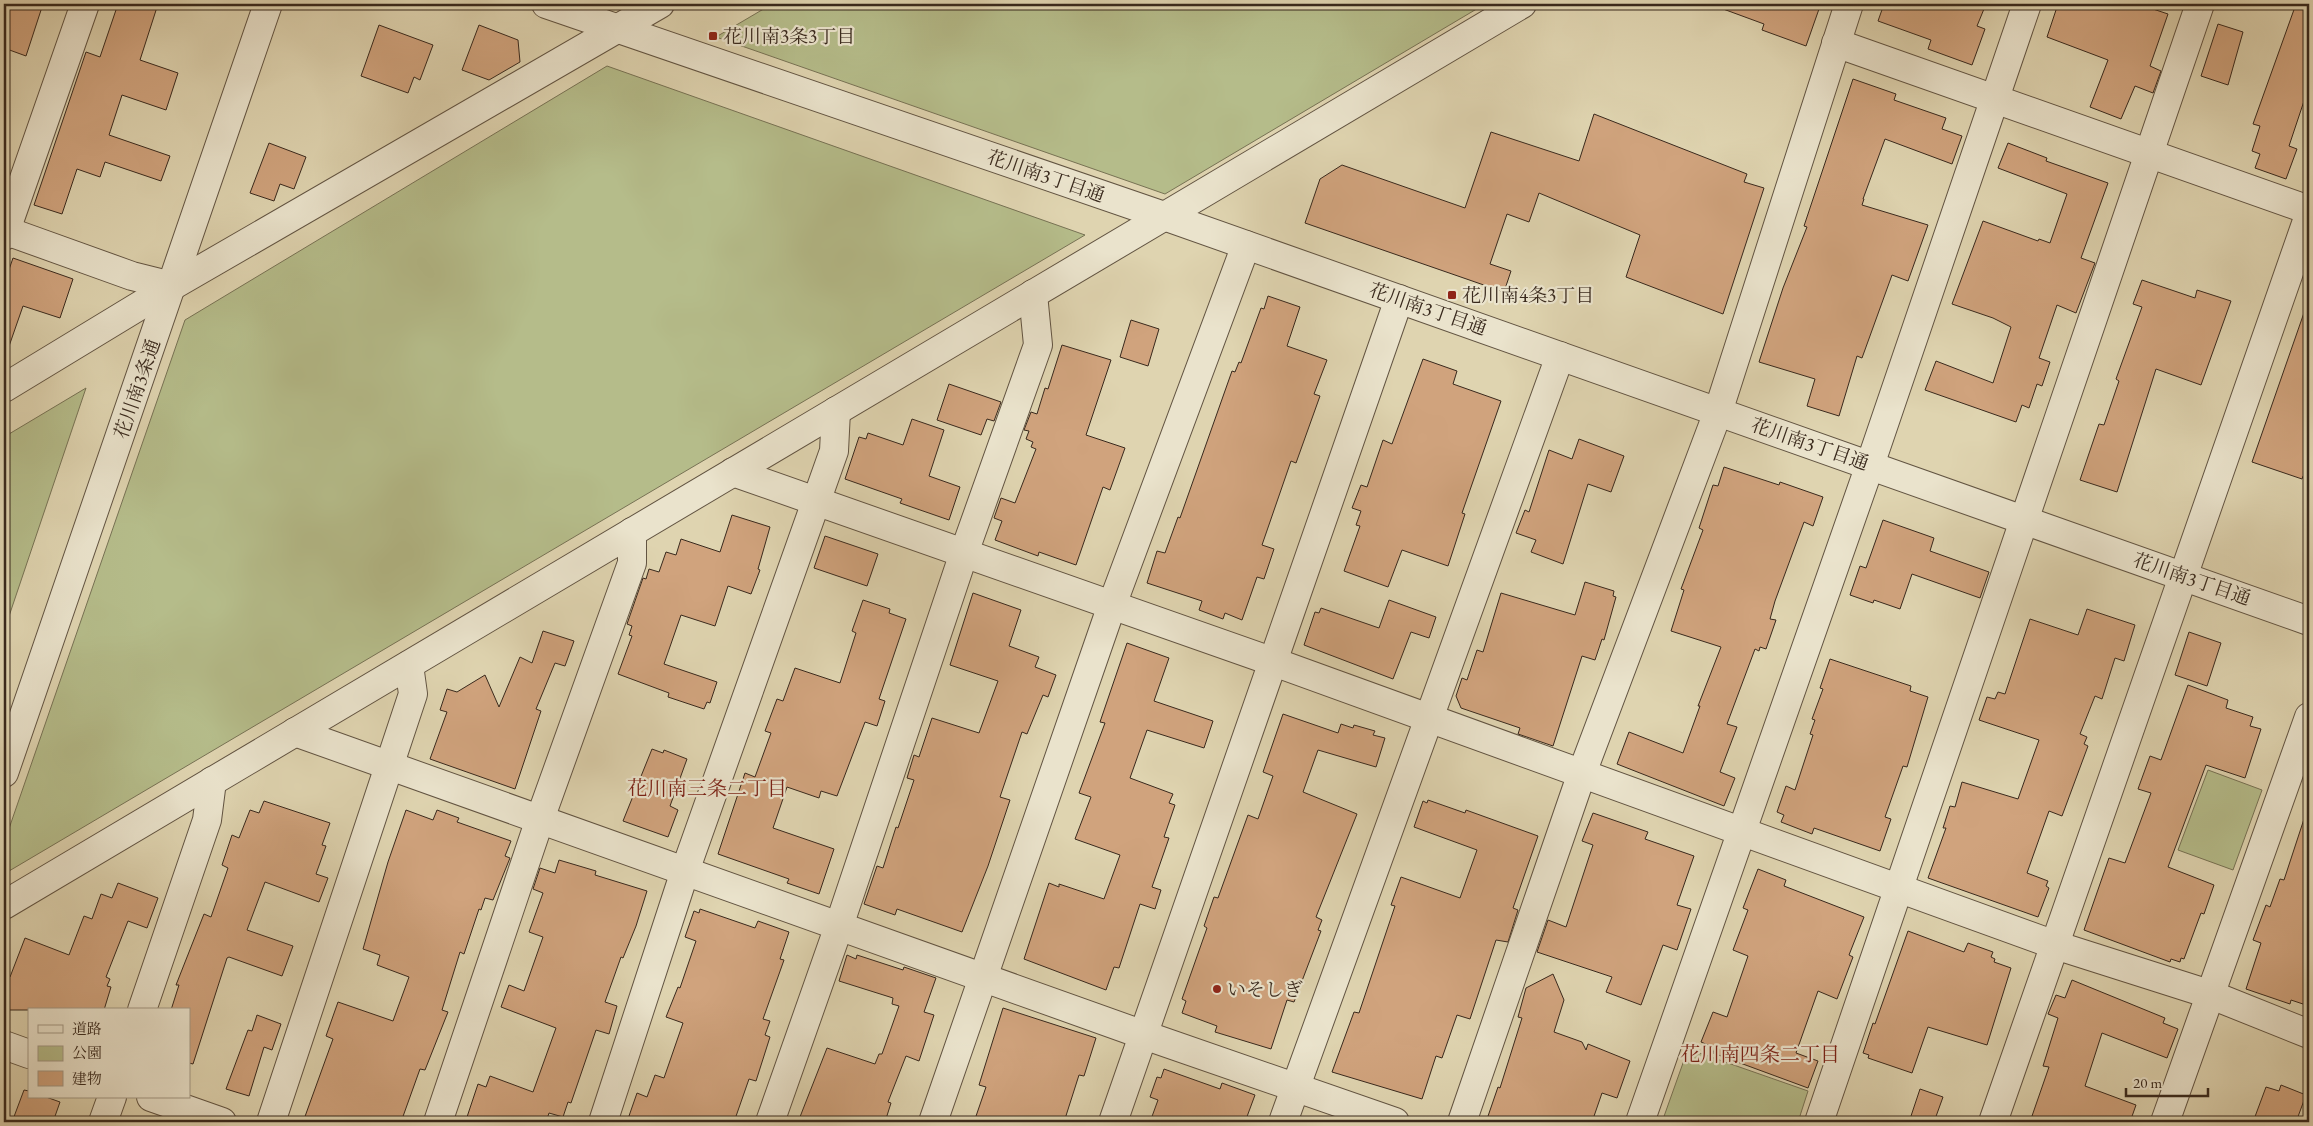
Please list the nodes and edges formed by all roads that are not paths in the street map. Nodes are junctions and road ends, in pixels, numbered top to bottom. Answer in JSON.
{"nodes":[{"id":1,"x":85,"y":4,"type":"edge"},
{"id":2,"x":268,"y":4,"type":"edge"},
{"id":3,"x":546,"y":4,"type":"edge"},
{"id":4,"x":628,"y":4,"type":"edge"},
{"id":5,"x":660,"y":4,"type":"edge"},
{"id":6,"x":1522,"y":4,"type":"edge"},
{"id":7,"x":1849,"y":4,"type":"edge"},
{"id":8,"x":2027,"y":4,"type":"edge"},
{"id":9,"x":2200,"y":4,"type":"edge"},
{"id":10,"x":618,"y":29,"type":"junction"},
{"id":11,"x":1836,"y":43,"type":"junction"},
{"id":12,"x":1995,"y":99,"type":"junction"},
{"id":13,"x":2148,"y":153,"type":"junction"},
{"id":14,"x":2309,"y":210,"type":"edge"},
{"id":15,"x":2309,"y":215,"type":"edge"},
{"id":16,"x":1164,"y":216,"type":"junction"},
{"id":17,"x":4,"y":232,"type":"edge"},
{"id":18,"x":1246,"y":245,"type":"junction"},
{"id":19,"x":172,"y":286,"type":"junction"},
{"id":20,"x":1033,"y":294,"type":"junction"},
{"id":21,"x":1399,"y":299,"type":"junction"},
{"id":22,"x":1560,"y":356,"type":"junction"},
{"id":23,"x":4,"y":388,"type":"edge"},
{"id":24,"x":836,"y":411,"type":"junction"},
{"id":25,"x":1718,"y":412,"type":"junction"},
{"id":26,"x":1870,"y":466,"type":"junction"},
{"id":27,"x":732,"y":472,"type":"junction"},
{"id":28,"x":816,"y":502,"type":"junction"},
{"id":29,"x":2025,"y":520,"type":"junction"},
{"id":30,"x":632,"y":532,"type":"junction"},
{"id":31,"x":964,"y":554,"type":"junction"},
{"id":32,"x":2182,"y":576,"type":"junction"},
{"id":33,"x":1112,"y":605,"type":"junction"},
{"id":34,"x":2309,"y":621,"type":"edge"},
{"id":35,"x":1274,"y":662,"type":"junction"},
{"id":36,"x":409,"y":665,"type":"junction"},
{"id":37,"x":2309,"y":717,"type":"edge"},
{"id":38,"x":1430,"y":718,"type":"junction"},
{"id":39,"x":295,"y":732,"type":"junction"},
{"id":40,"x":390,"y":766,"type":"junction"},
{"id":41,"x":4,"y":773,"type":"edge"},
{"id":42,"x":1582,"y":773,"type":"junction"},
{"id":43,"x":212,"y":782,"type":"junction"},
{"id":44,"x":540,"y":820,"type":"junction"},
{"id":45,"x":1742,"y":831,"type":"junction"},
{"id":46,"x":685,"y":871,"type":"junction"},
{"id":47,"x":1900,"y":888,"type":"junction"},
{"id":48,"x":4,"y":905,"type":"edge"},
{"id":49,"x":839,"y":926,"type":"junction"},
{"id":50,"x":2055,"y":945,"type":"junction"},
{"id":51,"x":982,"y":977,"type":"junction"},
{"id":52,"x":2209,"y":994,"type":"junction"},
{"id":53,"x":143,"y":1008,"type":"edge"},
{"id":54,"x":2309,"y":1034,"type":"edge"},
{"id":55,"x":1144,"y":1035,"type":"junction"},
{"id":56,"x":4,"y":1046,"type":"edge"},
{"id":57,"x":28,"y":1054,"type":"edge"},
{"id":58,"x":1294,"y":1087,"type":"junction"},
{"id":59,"x":112,"y":1098,"type":"edge"},
{"id":60,"x":154,"y":1098,"type":"edge"},
{"id":61,"x":103,"y":1122,"type":"edge"},
{"id":62,"x":222,"y":1122,"type":"edge"},
{"id":63,"x":271,"y":1122,"type":"edge"},
{"id":64,"x":438,"y":1122,"type":"edge"},
{"id":65,"x":603,"y":1122,"type":"edge"},
{"id":66,"x":770,"y":1122,"type":"edge"},
{"id":67,"x":933,"y":1122,"type":"edge"},
{"id":68,"x":1113,"y":1122,"type":"edge"},
{"id":69,"x":1283,"y":1122,"type":"edge"},
{"id":70,"x":1395,"y":1122,"type":"edge"},
{"id":71,"x":1462,"y":1122,"type":"edge"},
{"id":72,"x":1640,"y":1122,"type":"edge"},
{"id":73,"x":1819,"y":1122,"type":"edge"},
{"id":74,"x":1993,"y":1122,"type":"edge"},
{"id":75,"x":2165,"y":1122,"type":"edge"}],
"edges":[{"from":1,"to":17,"type":"street"},
{"from":2,"to":19,"type":"street","name":"花川南3条通"},
{"from":3,"to":10,"type":"street","name":"花川南3丁目通"},
{"from":4,"to":10,"type":"street"},
{"from":5,"to":10,"type":"street"},
{"from":6,"to":16,"type":"street"},
{"from":7,"to":11,"type":"street"},
{"from":8,"to":12,"type":"street"},
{"from":9,"to":13,"type":"street"},
{"from":10,"to":16,"type":"street","name":"花川南3丁目通"},
{"from":10,"to":19,"type":"street"},
{"from":11,"to":12,"type":"street"},
{"from":11,"to":25,"type":"street"},
{"from":12,"to":13,"type":"street"},
{"from":12,"to":26,"type":"street"},
{"from":13,"to":14,"type":"street"},
{"from":13,"to":29,"type":"street"},
{"from":15,"to":32,"type":"street"},
{"from":16,"to":18,"type":"street","name":"花川南3丁目通"},
{"from":16,"to":20,"type":"street"},
{"from":17,"to":19,"type":"street"},
{"from":18,"to":21,"type":"street","name":"花川南3丁目通"},
{"from":18,"to":33,"type":"street"},
{"from":19,"to":23,"type":"street"},
{"from":19,"to":41,"type":"street","name":"花川南3条通"},
{"from":20,"to":24,"type":"street"},
{"from":20,"to":31,"type":"street"},
{"from":21,"to":22,"type":"street","name":"花川南3丁目通"},
{"from":21,"to":35,"type":"street"},
{"from":22,"to":25,"type":"street","name":"花川南3丁目通"},
{"from":22,"to":38,"type":"street"},
{"from":24,"to":27,"type":"street"},
{"from":24,"to":28,"type":"street"},
{"from":25,"to":26,"type":"street","name":"花川南3丁目通"},
{"from":25,"to":42,"type":"street"},
{"from":26,"to":29,"type":"street","name":"花川南3丁目通"},
{"from":26,"to":45,"type":"street"},
{"from":27,"to":28,"type":"street"},
{"from":27,"to":30,"type":"street"},
{"from":28,"to":31,"type":"street"},
{"from":28,"to":46,"type":"street"},
{"from":29,"to":32,"type":"street","name":"花川南3丁目通"},
{"from":29,"to":47,"type":"street"},
{"from":30,"to":36,"type":"street"},
{"from":30,"to":44,"type":"street"},
{"from":31,"to":33,"type":"street"},
{"from":31,"to":49,"type":"street"},
{"from":32,"to":34,"type":"street","name":"花川南3丁目通"},
{"from":32,"to":50,"type":"street"},
{"from":33,"to":35,"type":"street"},
{"from":33,"to":51,"type":"street"},
{"from":35,"to":38,"type":"street"},
{"from":35,"to":55,"type":"street"},
{"from":36,"to":39,"type":"street"},
{"from":36,"to":40,"type":"street"},
{"from":37,"to":52,"type":"street"},
{"from":38,"to":42,"type":"street"},
{"from":38,"to":58,"type":"street"},
{"from":39,"to":40,"type":"street"},
{"from":39,"to":43,"type":"street"},
{"from":40,"to":44,"type":"street"},
{"from":40,"to":63,"type":"street"},
{"from":42,"to":45,"type":"street"},
{"from":42,"to":71,"type":"street"},
{"from":43,"to":48,"type":"street"},
{"from":43,"to":53,"type":"street"},
{"from":44,"to":46,"type":"street"},
{"from":44,"to":64,"type":"street"},
{"from":45,"to":47,"type":"street"},
{"from":45,"to":72,"type":"street"},
{"from":46,"to":49,"type":"street"},
{"from":46,"to":65,"type":"street"},
{"from":47,"to":50,"type":"street"},
{"from":47,"to":73,"type":"street"},
{"from":49,"to":51,"type":"street"},
{"from":49,"to":66,"type":"street"},
{"from":50,"to":52,"type":"street"},
{"from":50,"to":74,"type":"street"},
{"from":51,"to":55,"type":"street"},
{"from":51,"to":67,"type":"street"},
{"from":52,"to":54,"type":"street"},
{"from":52,"to":75,"type":"street"},
{"from":55,"to":58,"type":"street"},
{"from":55,"to":68,"type":"street"},
{"from":56,"to":57,"type":"street"},
{"from":58,"to":69,"type":"street"},
{"from":58,"to":70,"type":"street"},
{"from":59,"to":61,"type":"street"},
{"from":60,"to":62,"type":"street"}]}
